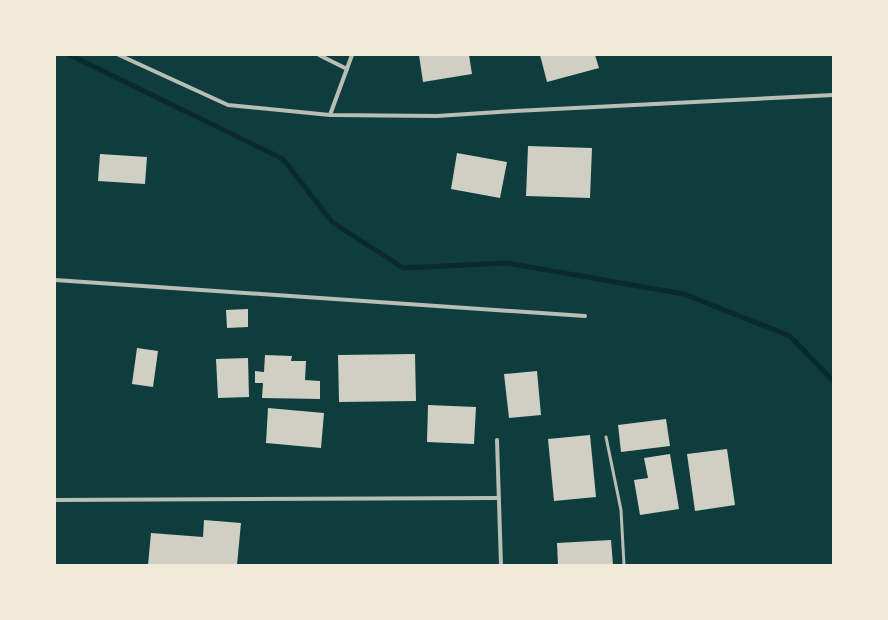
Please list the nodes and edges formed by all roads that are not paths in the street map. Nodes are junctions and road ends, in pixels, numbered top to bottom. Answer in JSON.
{"nodes":[{"id":1,"x":119,"y":55,"type":"edge"},
{"id":2,"x":319,"y":55,"type":"edge"},
{"id":3,"x":352,"y":55,"type":"edge"},
{"id":4,"x":347,"y":69,"type":"junction"},
{"id":5,"x":833,"y":95,"type":"edge"},
{"id":6,"x":330,"y":115,"type":"junction"},
{"id":7,"x":55,"y":280,"type":"edge"},
{"id":8,"x":584,"y":316,"type":"dead end"},
{"id":9,"x":606,"y":437,"type":"dead end"},
{"id":10,"x":497,"y":440,"type":"dead end"},
{"id":11,"x":499,"y":498,"type":"junction"},
{"id":12,"x":55,"y":500,"type":"edge"},
{"id":13,"x":501,"y":565,"type":"edge"},
{"id":14,"x":624,"y":565,"type":"edge"}],
"edges":[{"from":1,"to":6,"type":"street"},
{"from":2,"to":4,"type":"street"},
{"from":3,"to":4,"type":"street"},
{"from":4,"to":6,"type":"street"},
{"from":5,"to":6,"type":"street"},
{"from":7,"to":8,"type":"street"},
{"from":9,"to":14,"type":"lane"},
{"from":10,"to":11,"type":"street"},
{"from":11,"to":12,"type":"street"},
{"from":11,"to":13,"type":"street"}]}
